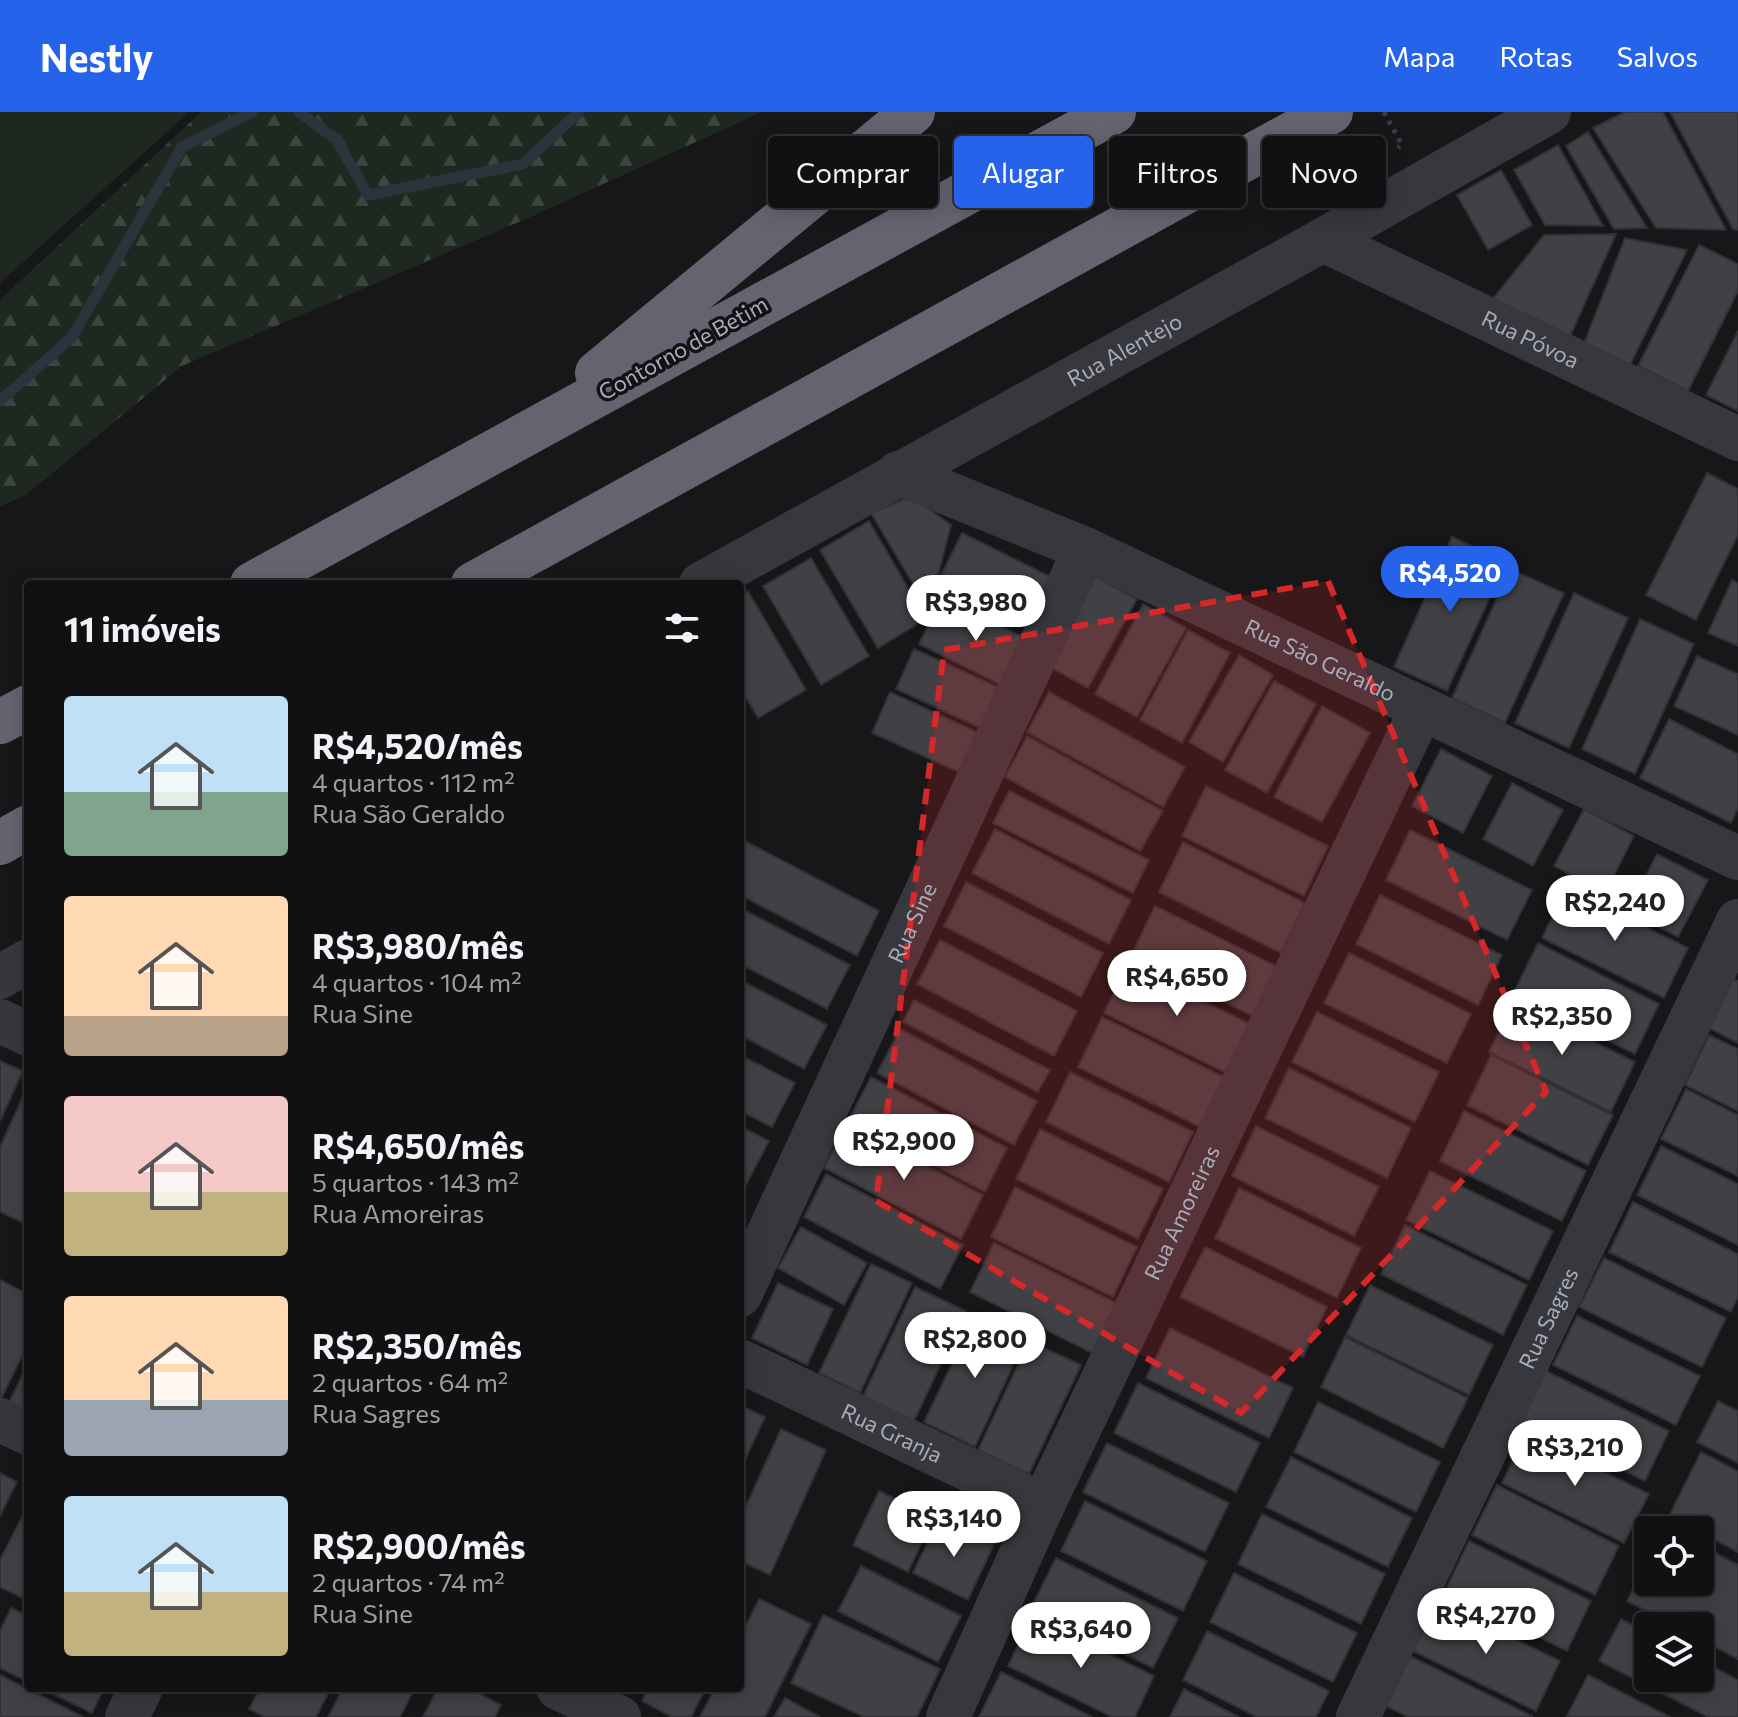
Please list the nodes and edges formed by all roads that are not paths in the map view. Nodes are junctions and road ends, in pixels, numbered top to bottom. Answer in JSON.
{"nodes":[{"id":1,"x":913,"y":112,"type":"edge"},
{"id":2,"x":1114,"y":112,"type":"edge"},
{"id":3,"x":1331,"y":112,"type":"edge"},
{"id":4,"x":1549,"y":112,"type":"edge"},
{"id":5,"x":1323,"y":240,"type":"junction"},
{"id":6,"x":526,"y":435,"type":"junction"},
{"id":7,"x":1738,"y":439,"type":"edge"},
{"id":8,"x":898,"y":473,"type":"junction"},
{"id":9,"x":1085,"y":549,"type":"junction"},
{"id":10,"x":259,"y":580,"type":"edge"},
{"id":11,"x":480,"y":580,"type":"edge"},
{"id":12,"x":708,"y":580,"type":"edge"},
{"id":13,"x":24,"y":709,"type":"edge"},
{"id":14,"x":1421,"y":710,"type":"junction"},
{"id":15,"x":0,"y":722,"type":"edge"},
{"id":16,"x":24,"y":829,"type":"edge"},
{"id":17,"x":0,"y":843,"type":"edge"},
{"id":18,"x":1738,"y":858,"type":"edge"},
{"id":19,"x":1738,"y":921,"type":"edge"},
{"id":20,"x":24,"y":963,"type":"edge"},
{"id":21,"x":0,"y":977,"type":"edge"},
{"id":22,"x":0,"y":1021,"type":"edge"},
{"id":23,"x":24,"y":1032,"type":"edge"},
{"id":24,"x":744,"y":1286,"type":"edge"},
{"id":25,"x":744,"y":1363,"type":"edge"},
{"id":26,"x":0,"y":1420,"type":"edge"},
{"id":27,"x":24,"y":1431,"type":"edge"},
{"id":28,"x":1043,"y":1505,"type":"junction"},
{"id":29,"x":139,"y":1692,"type":"edge"},
{"id":30,"x":553,"y":1692,"type":"edge"},
{"id":31,"x":564,"y":1692,"type":"edge"},
{"id":32,"x":127,"y":1717,"type":"edge"},
{"id":33,"x":539,"y":1717,"type":"edge"},
{"id":34,"x":619,"y":1717,"type":"edge"},
{"id":35,"x":948,"y":1717,"type":"edge"},
{"id":36,"x":1358,"y":1717,"type":"edge"}],
"edges":[{"from":1,"to":6,"type":"highway"},
{"from":2,"to":6,"type":"highway","name":"Contorno de Betim"},
{"from":3,"to":11,"type":"highway"},
{"from":4,"to":5,"type":"street","name":"Rua Alentejo"},
{"from":5,"to":7,"type":"street","name":"Rua Póvoa"},
{"from":5,"to":8,"type":"street","name":"Rua Alentejo"},
{"from":6,"to":10,"type":"highway","name":"Contorno de Betim"},
{"from":8,"to":9,"type":"street","name":"Rua São Geraldo"},
{"from":8,"to":12,"type":"street","name":"Rua Alentejo"},
{"from":9,"to":14,"type":"street","name":"Rua São Geraldo"},
{"from":9,"to":24,"type":"street","name":"Rua Sine"},
{"from":13,"to":15,"type":"highway"},
{"from":14,"to":18,"type":"street","name":"Rua São Geraldo"},
{"from":14,"to":28,"type":"street","name":"Rua Amoreiras"},
{"from":16,"to":17,"type":"highway"},
{"from":19,"to":36,"type":"street","name":"Rua Sagres"},
{"from":20,"to":21,"type":"street"},
{"from":22,"to":23,"type":"street"},
{"from":25,"to":28,"type":"street","name":"Rua Granja"},
{"from":26,"to":27,"type":"street"},
{"from":28,"to":35,"type":"street","name":"Rua Amoreiras"},
{"from":29,"to":32,"type":"street"},
{"from":30,"to":33,"type":"street"},
{"from":31,"to":34,"type":"street"}]}
